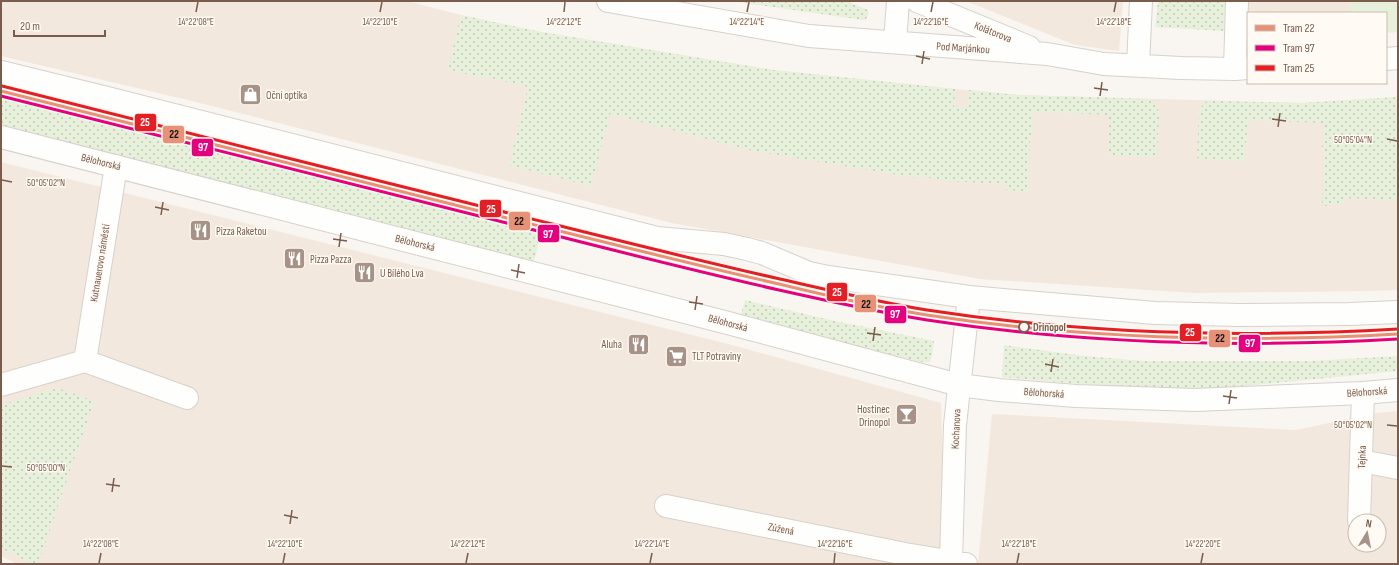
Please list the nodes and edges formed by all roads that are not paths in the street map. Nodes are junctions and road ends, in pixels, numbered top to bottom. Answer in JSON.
{"nodes":[{"id":1,"x":608,"y":1,"type":"edge"},
{"id":2,"x":898,"y":1,"type":"edge"},
{"id":3,"x":917,"y":1,"type":"edge"},
{"id":4,"x":1141,"y":1,"type":"edge"},
{"id":5,"x":1237,"y":1,"type":"edge"},
{"id":6,"x":895,"y":42,"type":"junction"},
{"id":7,"x":1047,"y":54,"type":"junction"},
{"id":8,"x":1398,"y":58,"type":"edge"},
{"id":9,"x":1387,"y":59,"type":"edge"},
{"id":10,"x":1138,"y":65,"type":"junction"},
{"id":11,"x":1241,"y":68,"type":"edge"},
{"id":12,"x":1,"y":72,"type":"edge"},
{"id":13,"x":1,"y":137,"type":"edge"},
{"id":14,"x":116,"y":166,"type":"junction"},
{"id":15,"x":969,"y":297,"type":"junction"},
{"id":16,"x":1398,"y":312,"type":"edge"},
{"id":17,"x":85,"y":361,"type":"junction"},
{"id":18,"x":959,"y":384,"type":"junction"},
{"id":19,"x":1,"y":385,"type":"edge"},
{"id":20,"x":1398,"y":390,"type":"edge"},
{"id":21,"x":1364,"y":393,"type":"junction"},
{"id":22,"x":187,"y":398,"type":"dead end"},
{"id":23,"x":1361,"y":461,"type":"junction"},
{"id":24,"x":1398,"y":468,"type":"edge"},
{"id":25,"x":666,"y":506,"type":"dead end"},
{"id":26,"x":1359,"y":513,"type":"edge"},
{"id":27,"x":959,"y":562,"type":"edge"}],
"edges":[{"from":1,"to":6,"type":"street","name":"Pod Marjánkou"},
{"from":2,"to":6,"type":"street"},
{"from":3,"to":7,"type":"street","name":"Kolátorova"},
{"from":4,"to":10,"type":"street"},
{"from":5,"to":11,"type":"street"},
{"from":6,"to":7,"type":"street","name":"Pod Marjánkou"},
{"from":7,"to":10,"type":"street","name":"Pod Marjánkou"},
{"from":8,"to":9,"type":"street"},
{"from":10,"to":11,"type":"street","name":"Pod Marjánkou"},
{"from":12,"to":15,"type":"street"},
{"from":13,"to":14,"type":"street","name":"Bělohorská"},
{"from":14,"to":17,"type":"street","name":"Kutnauerovo náměstí"},
{"from":14,"to":18,"type":"street","name":"Bělohorská"},
{"from":15,"to":16,"type":"street"},
{"from":15,"to":18,"type":"street","name":"Kochanova"},
{"from":17,"to":19,"type":"street"},
{"from":17,"to":22,"type":"street"},
{"from":18,"to":21,"type":"street","name":"Bělohorská"},
{"from":18,"to":27,"type":"street","name":"Kochanova"},
{"from":20,"to":21,"type":"street","name":"Bělohorská"},
{"from":21,"to":23,"type":"street","name":"Tejnka"},
{"from":23,"to":24,"type":"street"},
{"from":23,"to":26,"type":"street","name":"Tejnka"},
{"from":25,"to":27,"type":"street","name":"Zúžená"}]}
